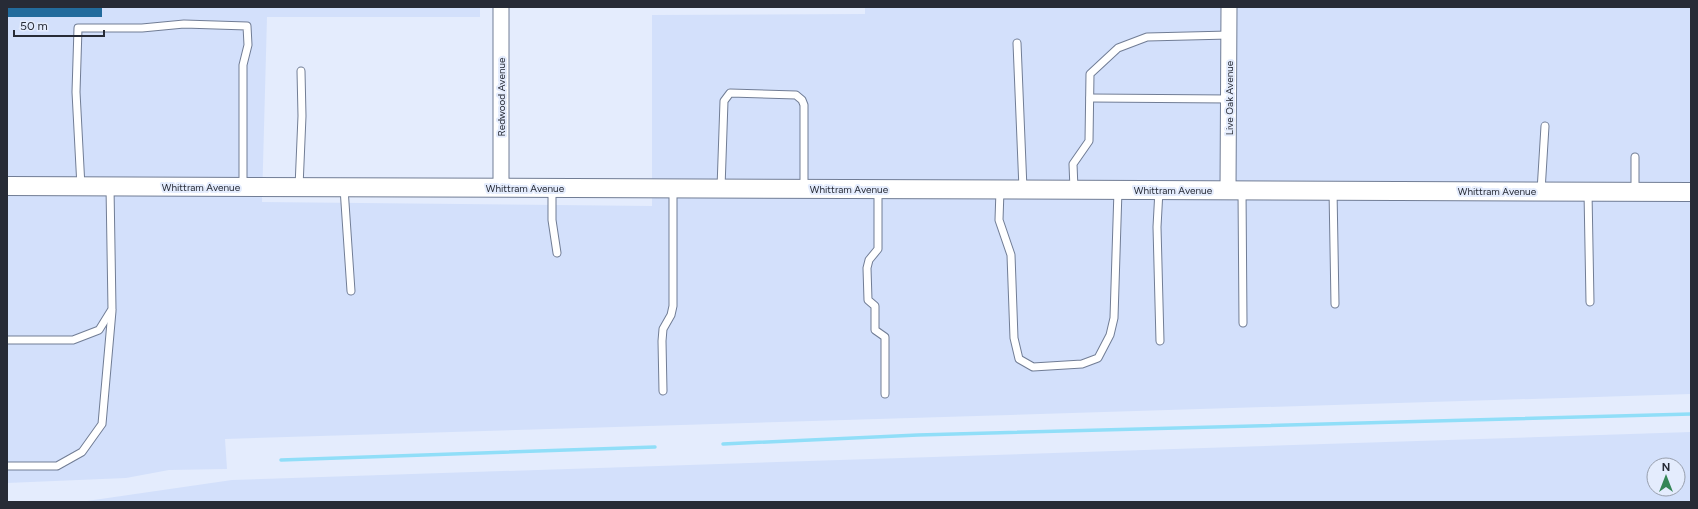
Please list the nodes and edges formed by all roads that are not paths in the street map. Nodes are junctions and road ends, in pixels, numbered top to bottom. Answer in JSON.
{"nodes":[{"id":1,"x":501,"y":7,"type":"edge"},
{"id":2,"x":1229,"y":7,"type":"edge"},
{"id":3,"x":1229,"y":35,"type":"junction"},
{"id":4,"x":1017,"y":43,"type":"dead end"},
{"id":5,"x":301,"y":71,"type":"dead end"},
{"id":6,"x":1090,"y":98,"type":"junction"},
{"id":7,"x":1229,"y":99,"type":"junction"},
{"id":8,"x":1545,"y":126,"type":"dead end"},
{"id":9,"x":1635,"y":157,"type":"dead end"},
{"id":10,"x":7,"y":186,"type":"edge"},
{"id":11,"x":81,"y":187,"type":"junction"},
{"id":12,"x":110,"y":187,"type":"junction"},
{"id":13,"x":243,"y":187,"type":"junction"},
{"id":14,"x":299,"y":187,"type":"junction"},
{"id":15,"x":344,"y":187,"type":"junction"},
{"id":16,"x":501,"y":188,"type":"junction"},
{"id":17,"x":552,"y":188,"type":"junction"},
{"id":18,"x":673,"y":188,"type":"junction"},
{"id":19,"x":722,"y":188,"type":"junction"},
{"id":20,"x":804,"y":189,"type":"junction"},
{"id":21,"x":878,"y":189,"type":"junction"},
{"id":22,"x":1000,"y":189,"type":"junction"},
{"id":23,"x":1023,"y":189,"type":"junction"},
{"id":24,"x":1074,"y":189,"type":"junction"},
{"id":25,"x":1118,"y":189,"type":"junction"},
{"id":26,"x":1159,"y":190,"type":"junction"},
{"id":27,"x":1235,"y":190,"type":"junction"},
{"id":28,"x":1333,"y":190,"type":"junction"},
{"id":29,"x":1541,"y":191,"type":"junction"},
{"id":30,"x":1588,"y":192,"type":"junction"},
{"id":31,"x":1635,"y":192,"type":"junction"},
{"id":32,"x":1691,"y":192,"type":"edge"},
{"id":33,"x":557,"y":253,"type":"dead end"},
{"id":34,"x":351,"y":291,"type":"dead end"},
{"id":35,"x":1590,"y":302,"type":"dead end"},
{"id":36,"x":1335,"y":304,"type":"dead end"},
{"id":37,"x":112,"y":309,"type":"junction"},
{"id":38,"x":1243,"y":323,"type":"dead end"},
{"id":39,"x":7,"y":340,"type":"edge"},
{"id":40,"x":1160,"y":341,"type":"dead end"},
{"id":41,"x":663,"y":391,"type":"dead end"},
{"id":42,"x":885,"y":394,"type":"dead end"},
{"id":43,"x":7,"y":466,"type":"edge"}],
"edges":[{"from":1,"to":16,"type":"street","name":"Redwood Avenue"},
{"from":2,"to":3,"type":"street","name":"Live Oak Avenue"},
{"from":3,"to":6,"type":"lane"},
{"from":3,"to":7,"type":"street","name":"Live Oak Avenue"},
{"from":4,"to":23,"type":"lane"},
{"from":5,"to":14,"type":"lane"},
{"from":6,"to":7,"type":"lane"},
{"from":6,"to":24,"type":"lane"},
{"from":7,"to":27,"type":"street","name":"Live Oak Avenue"},
{"from":8,"to":29,"type":"lane"},
{"from":9,"to":31,"type":"lane"},
{"from":10,"to":11,"type":"street","name":"Whittram Avenue"},
{"from":11,"to":12,"type":"street","name":"Whittram Avenue"},
{"from":11,"to":13,"type":"lane"},
{"from":12,"to":13,"type":"street","name":"Whittram Avenue"},
{"from":12,"to":37,"type":"lane"},
{"from":13,"to":14,"type":"street","name":"Whittram Avenue"},
{"from":14,"to":15,"type":"street","name":"Whittram Avenue"},
{"from":15,"to":16,"type":"street","name":"Whittram Avenue"},
{"from":15,"to":34,"type":"lane"},
{"from":16,"to":17,"type":"street","name":"Whittram Avenue"},
{"from":17,"to":18,"type":"street","name":"Whittram Avenue"},
{"from":17,"to":33,"type":"lane"},
{"from":18,"to":19,"type":"street","name":"Whittram Avenue"},
{"from":18,"to":41,"type":"lane"},
{"from":19,"to":20,"type":"street","name":"Whittram Avenue"},
{"from":19,"to":20,"type":"lane"},
{"from":20,"to":21,"type":"street","name":"Whittram Avenue"},
{"from":21,"to":22,"type":"street","name":"Whittram Avenue"},
{"from":21,"to":42,"type":"lane"},
{"from":22,"to":23,"type":"street","name":"Whittram Avenue"},
{"from":22,"to":25,"type":"lane"},
{"from":23,"to":24,"type":"street","name":"Whittram Avenue"},
{"from":24,"to":25,"type":"street","name":"Whittram Avenue"},
{"from":25,"to":26,"type":"street","name":"Whittram Avenue"},
{"from":26,"to":27,"type":"street","name":"Whittram Avenue"},
{"from":26,"to":40,"type":"lane"},
{"from":27,"to":28,"type":"street","name":"Whittram Avenue"},
{"from":27,"to":38,"type":"lane"},
{"from":28,"to":29,"type":"street","name":"Whittram Avenue"},
{"from":28,"to":36,"type":"lane"},
{"from":29,"to":30,"type":"street","name":"Whittram Avenue"},
{"from":30,"to":31,"type":"street","name":"Whittram Avenue"},
{"from":30,"to":35,"type":"lane"},
{"from":31,"to":32,"type":"street","name":"Whittram Avenue"},
{"from":37,"to":39,"type":"lane"},
{"from":37,"to":43,"type":"lane"}]}
